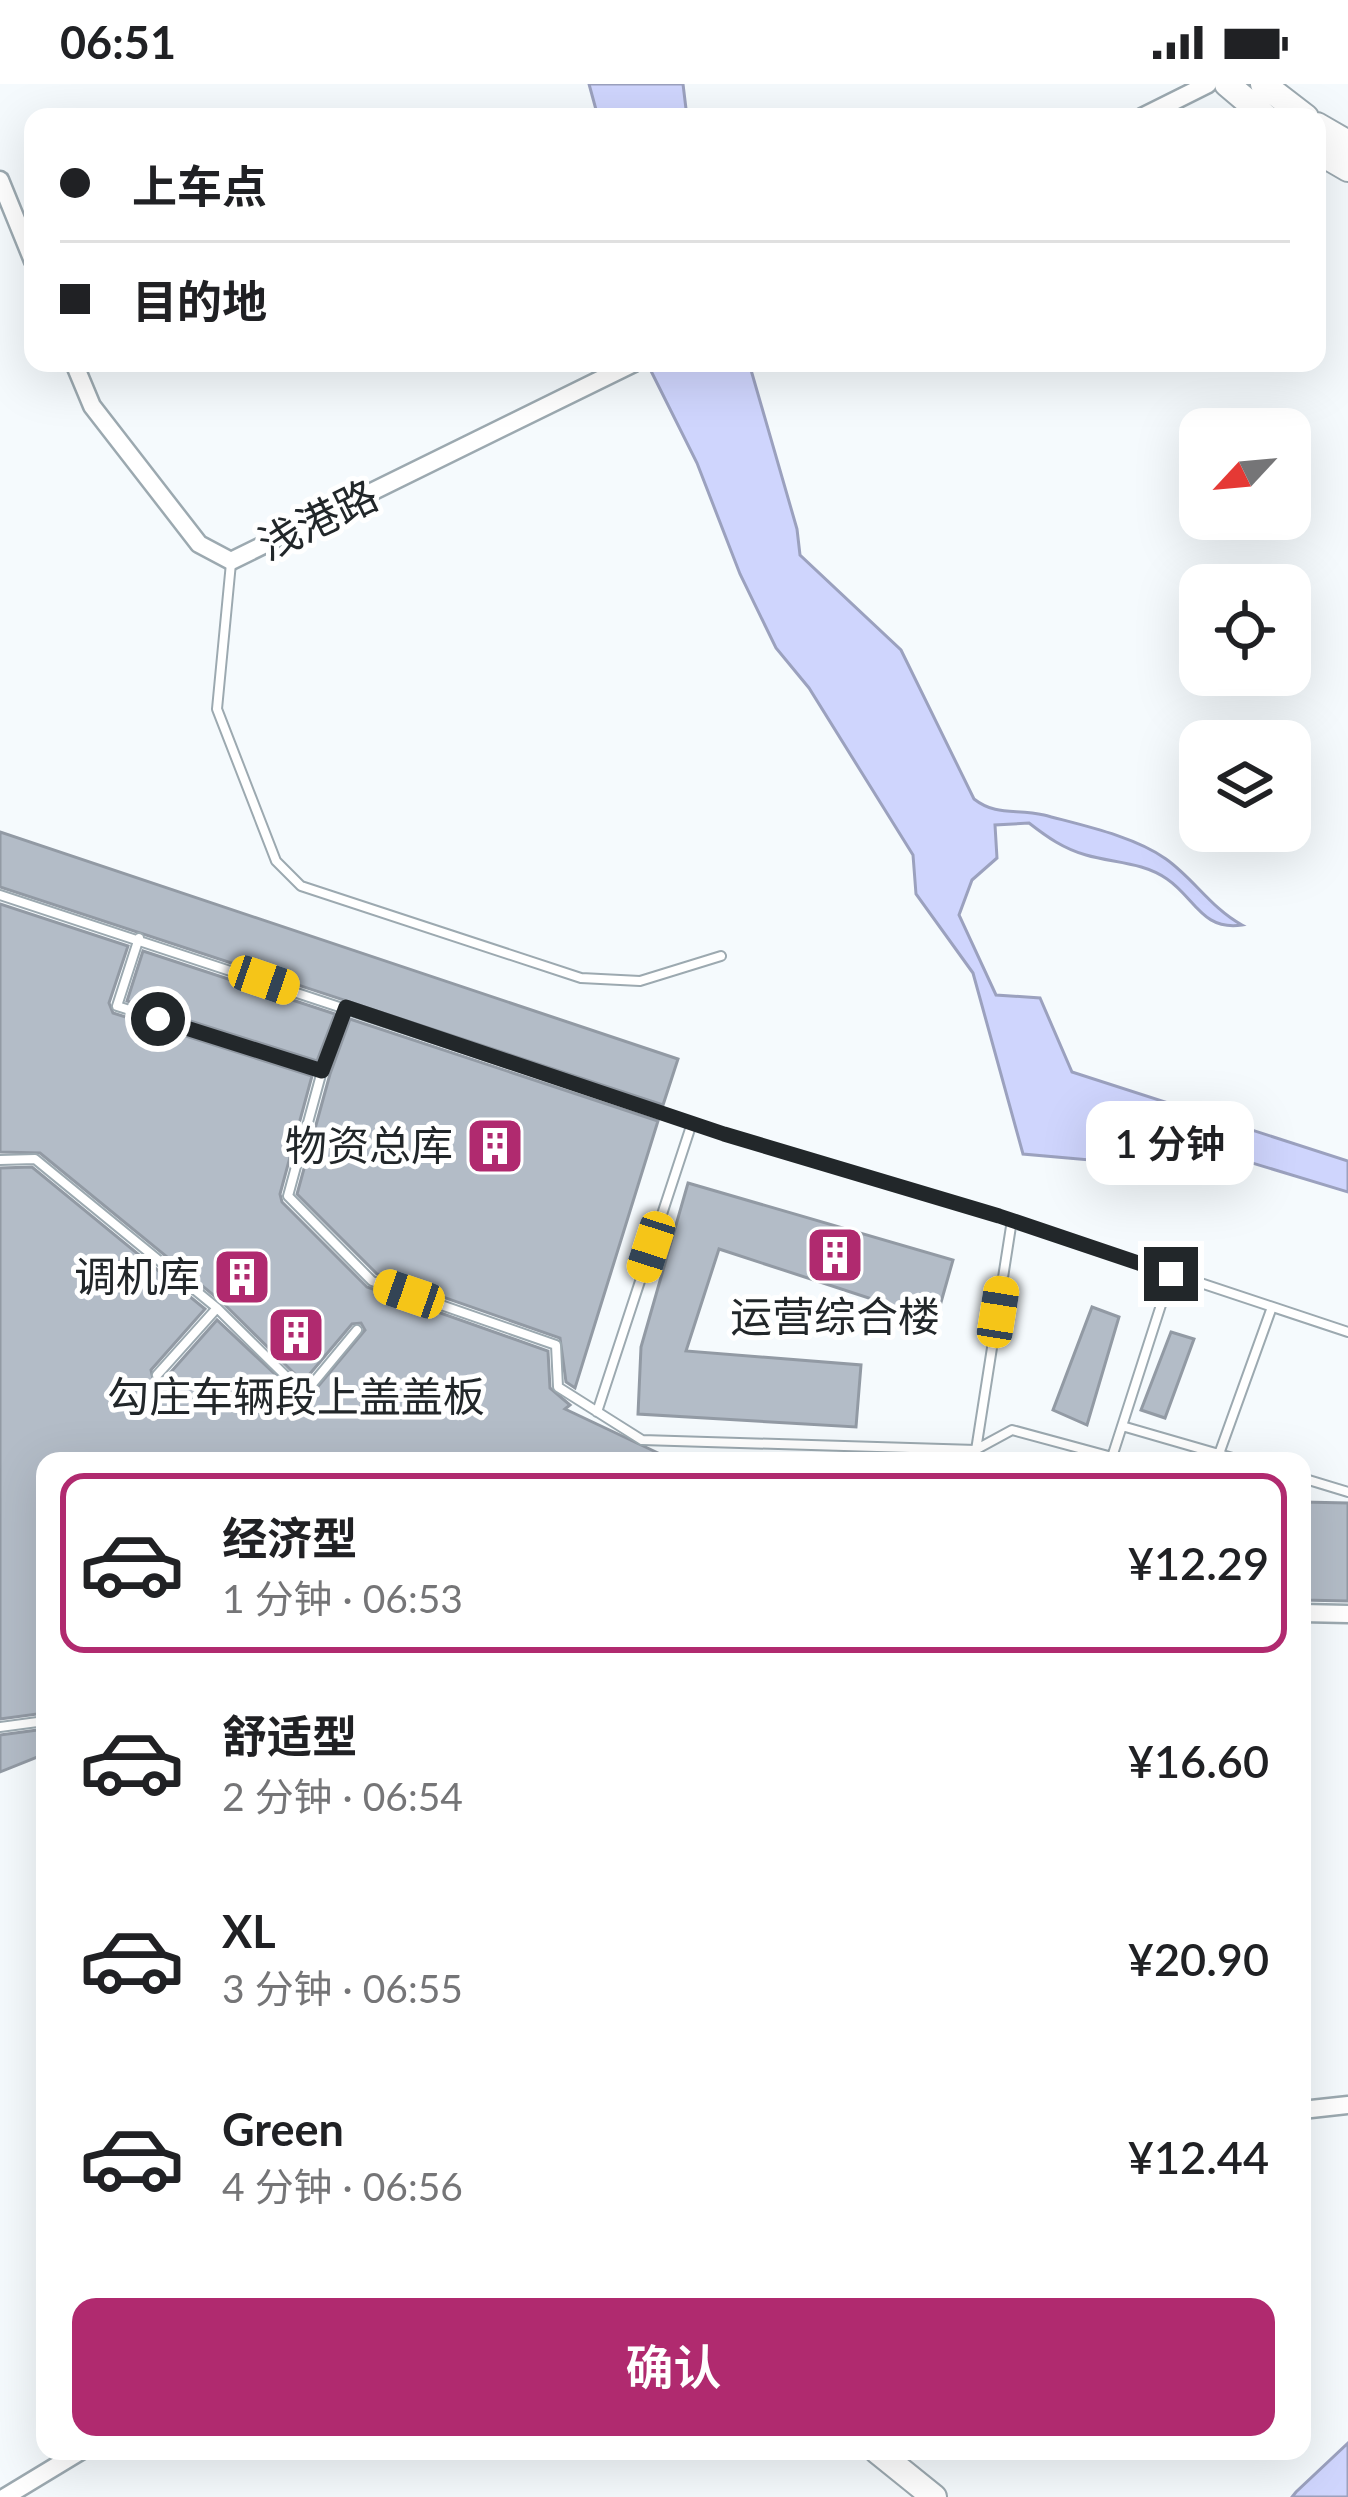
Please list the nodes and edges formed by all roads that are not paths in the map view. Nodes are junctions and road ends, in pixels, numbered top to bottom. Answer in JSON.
{"nodes":[{"id":1,"x":1208,"y":84,"type":"edge"},
{"id":2,"x":1227,"y":84,"type":"edge"},
{"id":3,"x":1263,"y":84,"type":"edge"},
{"id":4,"x":1160,"y":108,"type":"edge"},
{"id":5,"x":1255,"y":108,"type":"edge"},
{"id":6,"x":1294,"y":108,"type":"edge"},
{"id":7,"x":0,"y":180,"type":"edge"},
{"id":8,"x":24,"y":239,"type":"edge"},
{"id":9,"x":78,"y":372,"type":"edge"},
{"id":10,"x":616,"y":372,"type":"edge"},
{"id":11,"x":231,"y":561,"type":"junction"},
{"id":12,"x":0,"y":895,"type":"edge"},
{"id":13,"x":139,"y":938,"type":"junction"},
{"id":14,"x":721,"y":956,"type":"dead end"},
{"id":15,"x":346,"y":1007,"type":"junction"},
{"id":16,"x":322,"y":1071,"type":"junction"},
{"id":17,"x":692,"y":1123,"type":"junction"},
{"id":18,"x":0,"y":1160,"type":"edge"},
{"id":19,"x":1012,"y":1220,"type":"junction"},
{"id":20,"x":1171,"y":1274,"type":"junction"},
{"id":21,"x":1272,"y":1307,"type":"junction"},
{"id":22,"x":217,"y":1308,"type":"junction"},
{"id":23,"x":357,"y":1330,"type":"dead end"},
{"id":24,"x":1348,"y":1332,"type":"edge"},
{"id":25,"x":158,"y":1376,"type":"dead end"},
{"id":26,"x":597,"y":1412,"type":"junction"},
{"id":27,"x":1122,"y":1426,"type":"junction"},
{"id":28,"x":976,"y":1450,"type":"junction"},
{"id":29,"x":1093,"y":1452,"type":"edge"},
{"id":30,"x":1114,"y":1452,"type":"edge"},
{"id":31,"x":1212,"y":1452,"type":"edge"},
{"id":32,"x":1220,"y":1452,"type":"edge"},
{"id":33,"x":1311,"y":1481,"type":"edge"},
{"id":34,"x":1348,"y":1492,"type":"edge"},
{"id":35,"x":1311,"y":1613,"type":"edge"},
{"id":36,"x":1348,"y":1614,"type":"edge"},
{"id":37,"x":36,"y":1722,"type":"edge"},
{"id":38,"x":0,"y":1727,"type":"edge"},
{"id":39,"x":1348,"y":2105,"type":"edge"},
{"id":40,"x":1311,"y":2109,"type":"edge"},
{"id":41,"x":66,"y":2460,"type":"edge"},
{"id":42,"x":889,"y":2460,"type":"edge"},
{"id":43,"x":5,"y":2497,"type":"edge"},
{"id":44,"x":934,"y":2497,"type":"edge"}],
"edges":[{"from":1,"to":4,"type":"street"},
{"from":2,"to":5,"type":"main road"},
{"from":3,"to":6,"type":"main road"},
{"from":7,"to":8,"type":"street"},
{"from":9,"to":11,"type":"street","name":"浅港路"},
{"from":10,"to":11,"type":"street","name":"浅港路"},
{"from":11,"to":14,"type":"lane"},
{"from":12,"to":13,"type":"lane"},
{"from":13,"to":15,"type":"lane"},
{"from":13,"to":16,"type":"lane"},
{"from":15,"to":16,"type":"lane"},
{"from":15,"to":17,"type":"lane"},
{"from":16,"to":26,"type":"lane"},
{"from":17,"to":19,"type":"lane"},
{"from":17,"to":26,"type":"lane"},
{"from":18,"to":22,"type":"lane"},
{"from":19,"to":20,"type":"lane"},
{"from":19,"to":28,"type":"lane"},
{"from":20,"to":21,"type":"lane"},
{"from":20,"to":27,"type":"lane"},
{"from":21,"to":24,"type":"lane"},
{"from":21,"to":32,"type":"lane"},
{"from":22,"to":23,"type":"lane"},
{"from":22,"to":25,"type":"lane"},
{"from":26,"to":28,"type":"lane"},
{"from":27,"to":30,"type":"lane"},
{"from":27,"to":31,"type":"lane"},
{"from":28,"to":29,"type":"lane"},
{"from":33,"to":34,"type":"lane"},
{"from":35,"to":36,"type":"street"},
{"from":37,"to":38,"type":"lane"},
{"from":39,"to":40,"type":"street"},
{"from":41,"to":43,"type":"street"},
{"from":42,"to":44,"type":"main road"}]}
